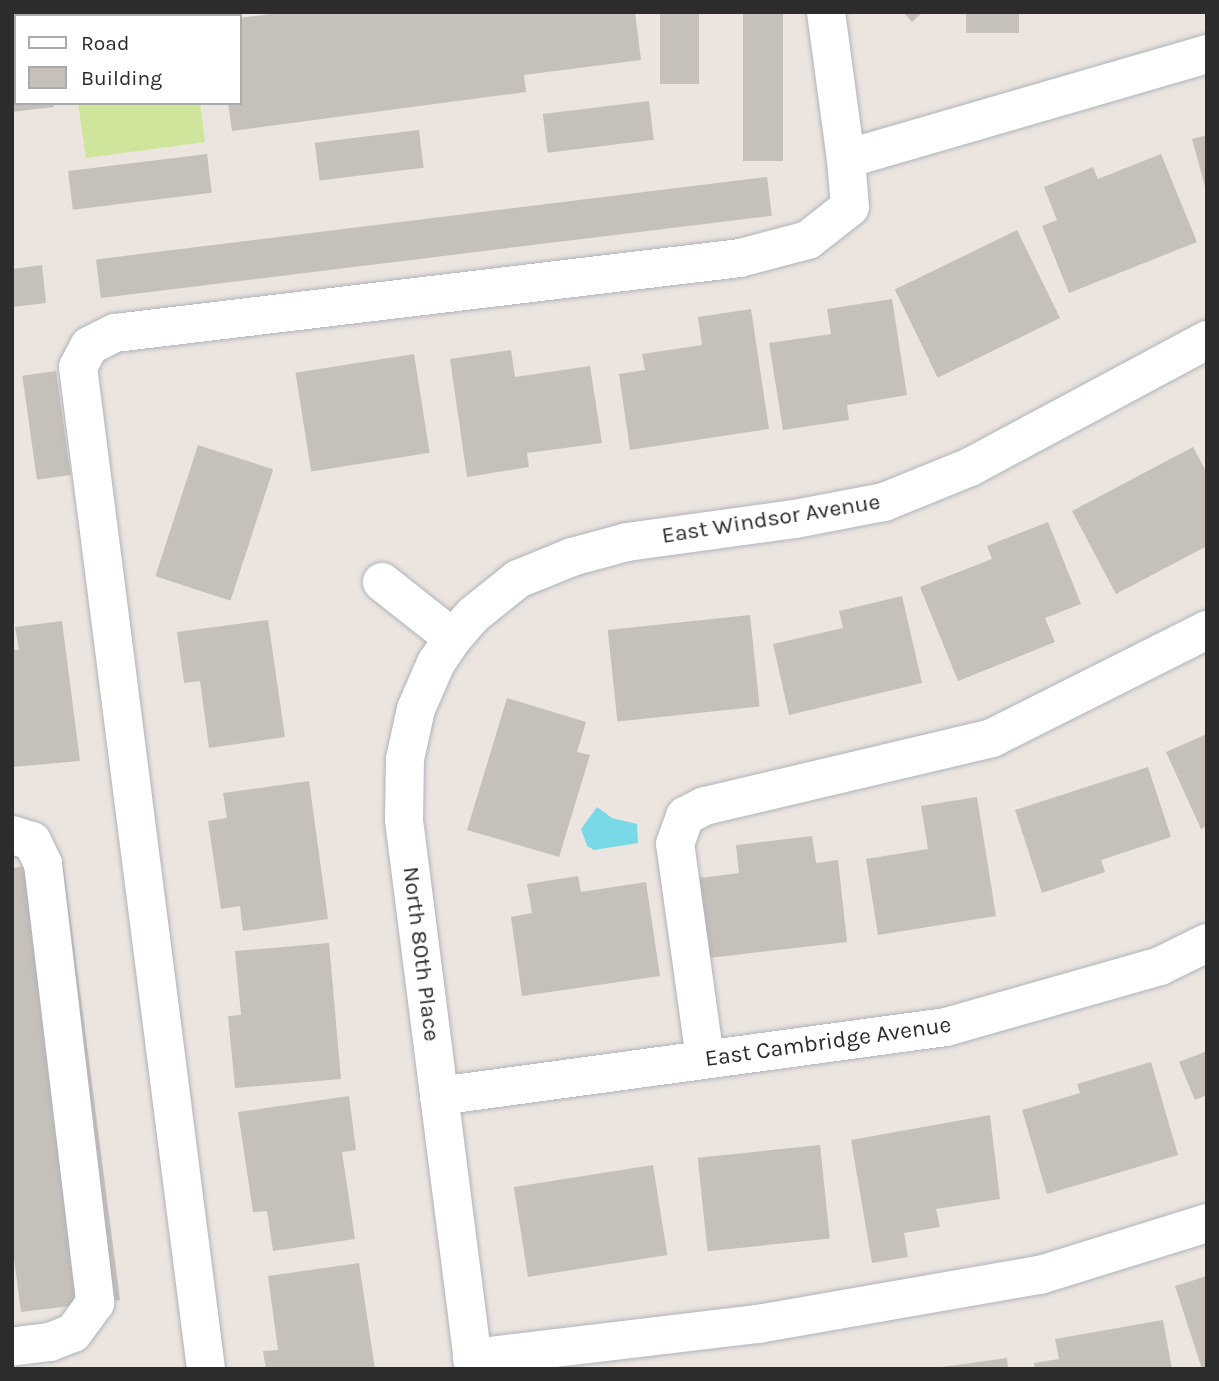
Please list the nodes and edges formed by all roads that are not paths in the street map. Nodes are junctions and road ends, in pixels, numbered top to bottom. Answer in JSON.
{"nodes":[{"id":1,"x":825,"y":12,"type":"edge"},
{"id":2,"x":1207,"y":54,"type":"edge"},
{"id":3,"x":846,"y":159,"type":"junction"},
{"id":4,"x":1207,"y":340,"type":"edge"},
{"id":5,"x":382,"y":582,"type":"dead end"},
{"id":6,"x":1207,"y":630,"type":"edge"},
{"id":7,"x":453,"y":638,"type":"junction"},
{"id":8,"x":12,"y":835,"type":"edge"},
{"id":9,"x":1207,"y":943,"type":"edge"},
{"id":10,"x":705,"y":1059,"type":"junction"},
{"id":11,"x":439,"y":1096,"type":"junction"},
{"id":12,"x":1207,"y":1223,"type":"edge"},
{"id":13,"x":12,"y":1347,"type":"edge"},
{"id":14,"x":473,"y":1364,"type":"edge"},
{"id":15,"x":206,"y":1369,"type":"edge"}],
"edges":[{"from":1,"to":3,"type":"street"},
{"from":2,"to":3,"type":"street"},
{"from":3,"to":15,"type":"street"},
{"from":4,"to":7,"type":"street","name":"East Windsor Avenue"},
{"from":5,"to":7,"type":"street"},
{"from":6,"to":10,"type":"street"},
{"from":7,"to":11,"type":"street","name":"North 80th Place"},
{"from":8,"to":13,"type":"street"},
{"from":9,"to":10,"type":"street","name":"East Cambridge Avenue"},
{"from":10,"to":11,"type":"street","name":"East Cambridge Avenue"},
{"from":11,"to":14,"type":"street","name":"North 80th Place"},
{"from":12,"to":14,"type":"street"}]}
